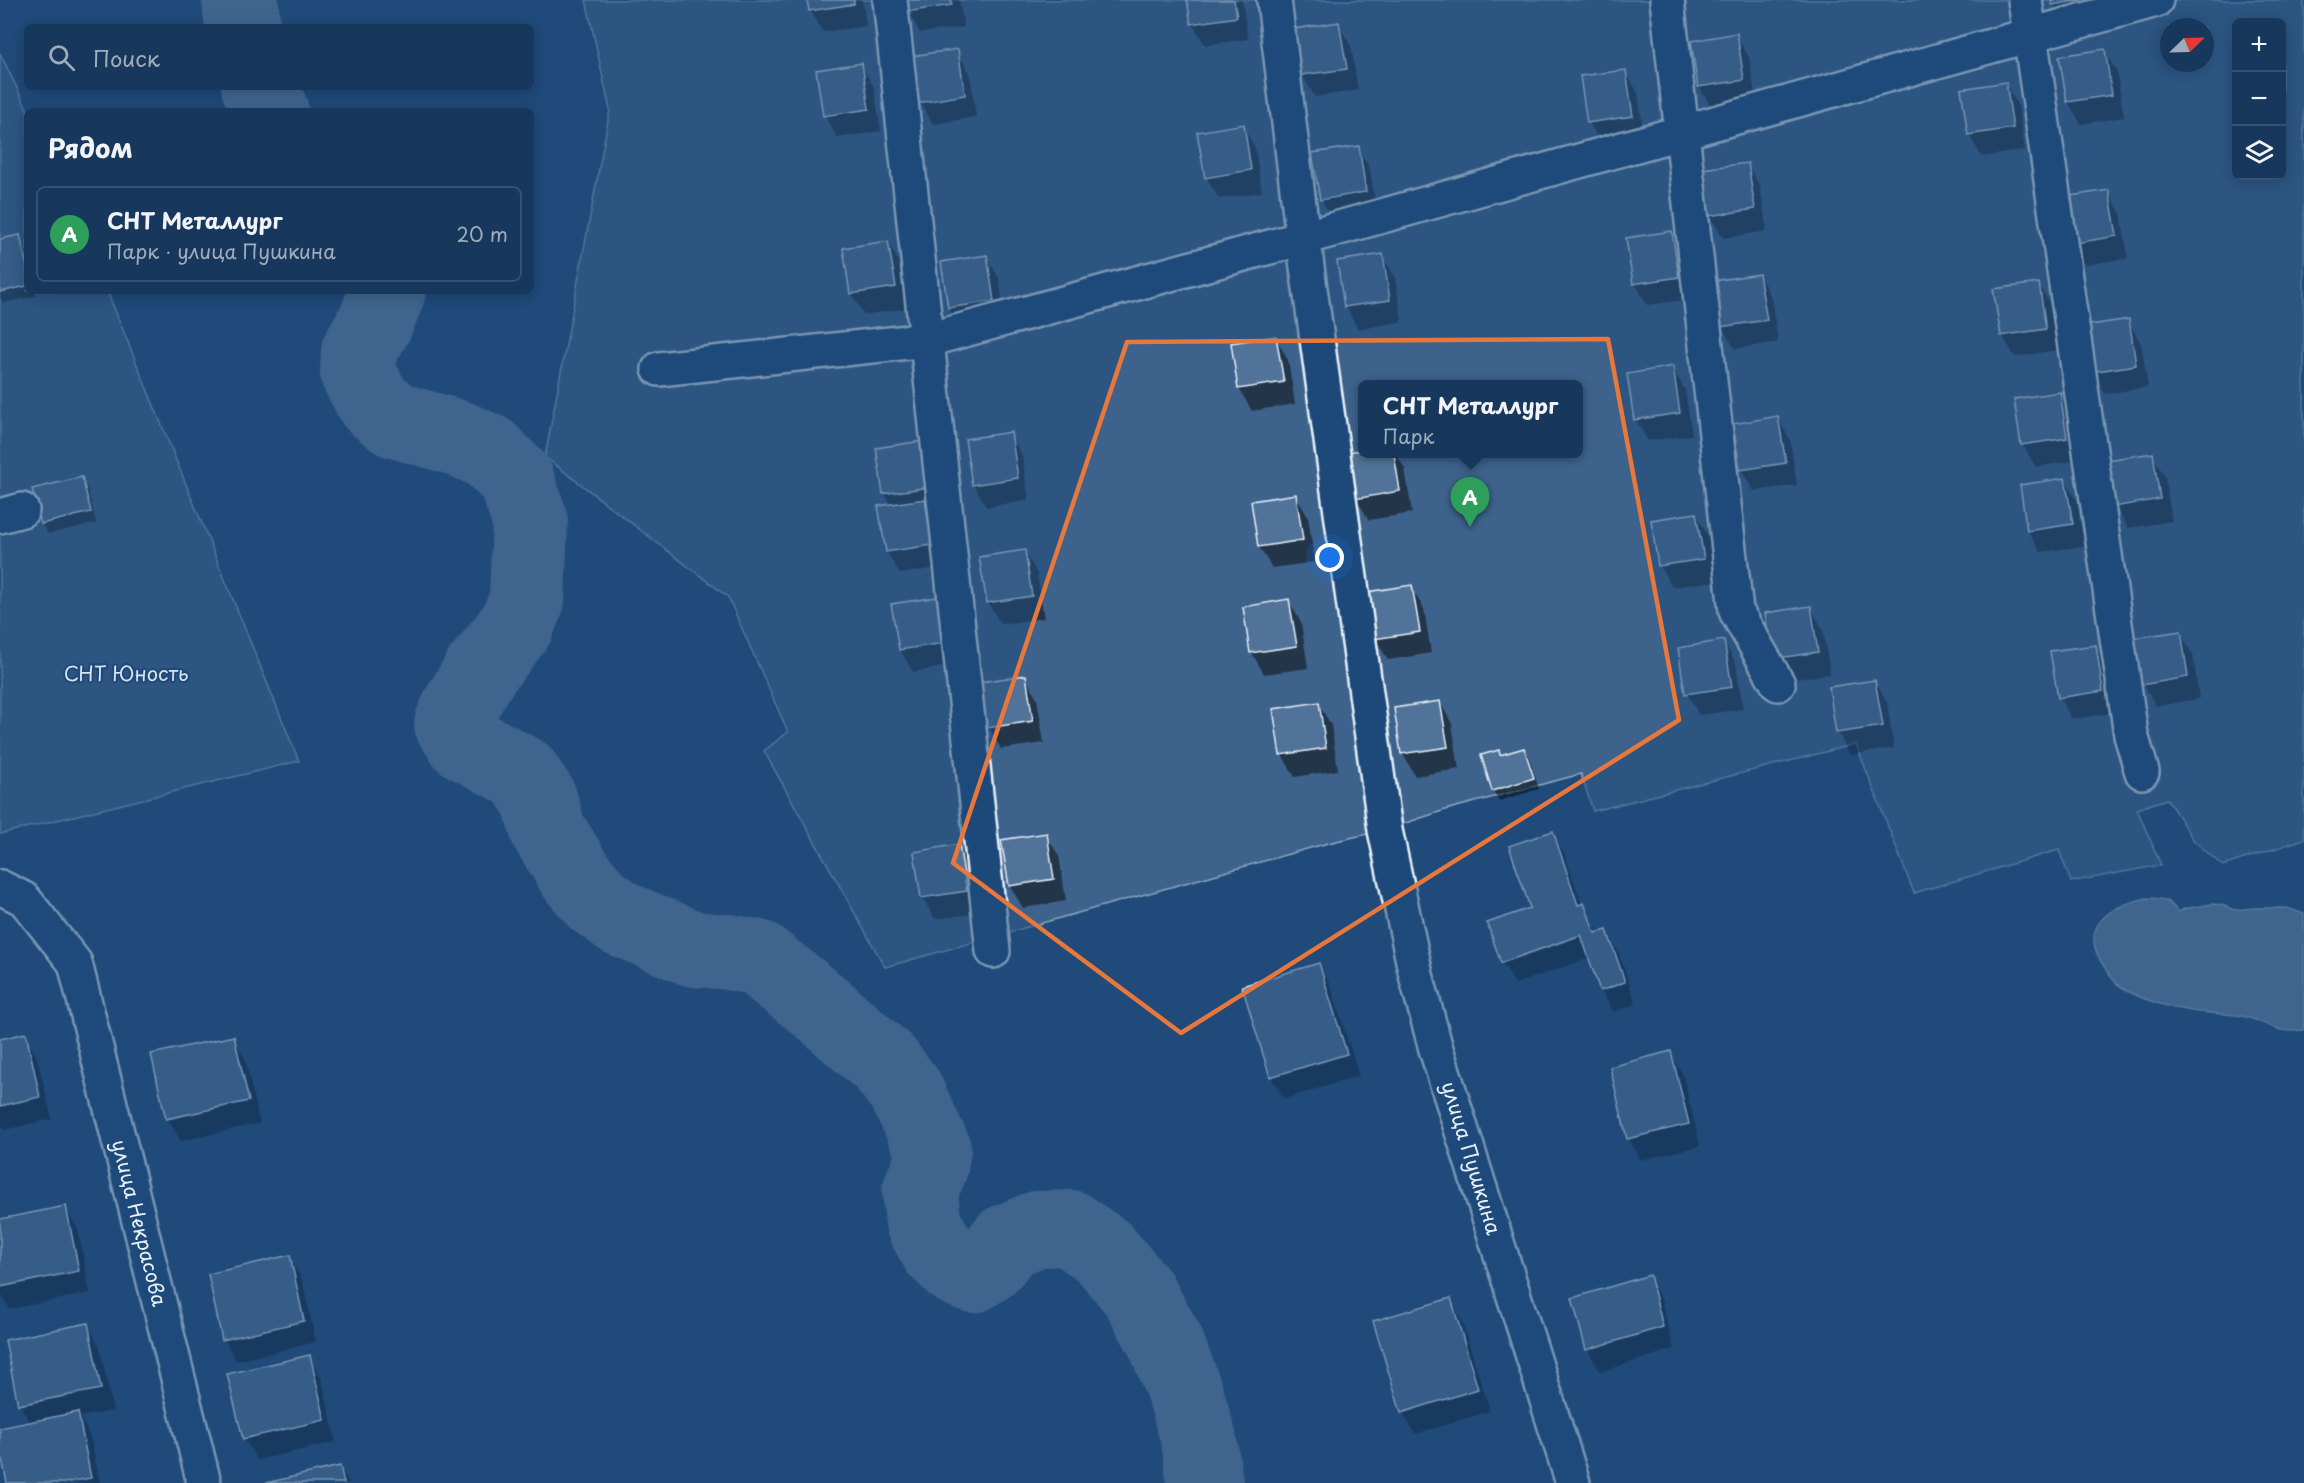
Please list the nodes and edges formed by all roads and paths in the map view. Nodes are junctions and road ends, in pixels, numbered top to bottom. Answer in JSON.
{"nodes":[{"id":1,"x":890,"y":0,"type":"edge"},
{"id":2,"x":1274,"y":0,"type":"edge"},
{"id":3,"x":1667,"y":0,"type":"edge"},
{"id":4,"x":2025,"y":0,"type":"edge"},
{"id":5,"x":2156,"y":0,"type":"edge"},
{"id":6,"x":2030,"y":35,"type":"junction"},
{"id":7,"x":1682,"y":132,"type":"junction"},
{"id":8,"x":1303,"y":238,"type":"junction"},
{"id":9,"x":927,"y":340,"type":"junction"},
{"id":10,"x":659,"y":369,"type":"dead end"},
{"id":11,"x":1778,"y":684,"type":"dead end"},
{"id":12,"x":2142,"y":772,"type":"dead end"},
{"id":13,"x":0,"y":888,"type":"edge"},
{"id":14,"x":993,"y":951,"type":"dead end"},
{"id":15,"x":204,"y":1483,"type":"edge"},
{"id":16,"x":1573,"y":1483,"type":"edge"}],
"edges":[{"from":1,"to":9,"type":"street"},
{"from":2,"to":8,"type":"street","name":"улица Пушкина"},
{"from":3,"to":7,"type":"street"},
{"from":4,"to":6,"type":"street"},
{"from":5,"to":6,"type":"street"},
{"from":6,"to":7,"type":"street"},
{"from":6,"to":12,"type":"street"},
{"from":7,"to":8,"type":"street"},
{"from":7,"to":11,"type":"street"},
{"from":8,"to":9,"type":"street"},
{"from":8,"to":16,"type":"street","name":"улица Пушкина"},
{"from":9,"to":10,"type":"street"},
{"from":9,"to":14,"type":"street"},
{"from":13,"to":15,"type":"street","name":"улица Некрасова"}]}
